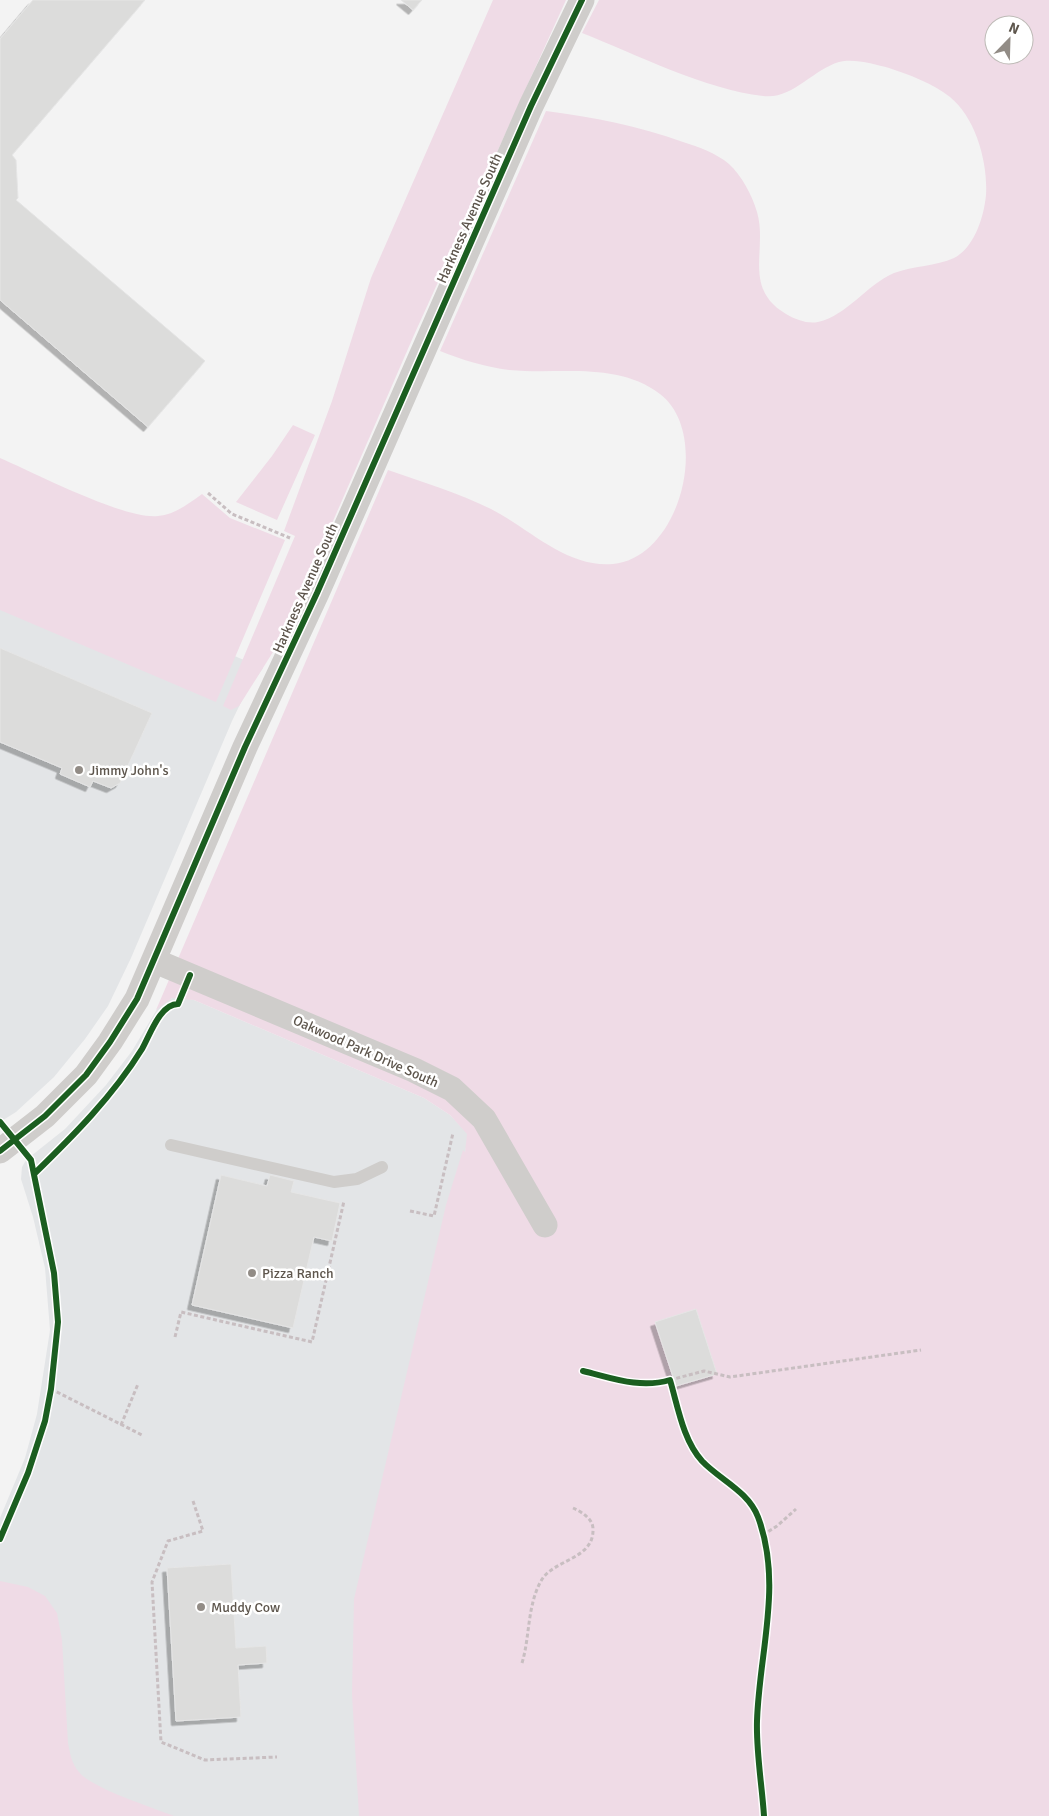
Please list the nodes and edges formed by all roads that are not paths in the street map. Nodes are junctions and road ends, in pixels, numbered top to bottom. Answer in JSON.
{"nodes":[{"id":1,"x":582,"y":0,"type":"edge"},
{"id":2,"x":155,"y":960,"type":"junction"},
{"id":3,"x":171,"y":1145,"type":"dead end"},
{"id":4,"x":0,"y":1151,"type":"edge"},
{"id":5,"x":382,"y":1167,"type":"dead end"},
{"id":6,"x":545,"y":1225,"type":"dead end"}],
"edges":[{"from":1,"to":2,"type":"street","name":"Harkness Avenue South"},
{"from":2,"to":4,"type":"street","name":"Harkness Avenue South"},
{"from":2,"to":6,"type":"street","name":"Oakwood Park Drive South"},
{"from":3,"to":5,"type":"lane"}]}
